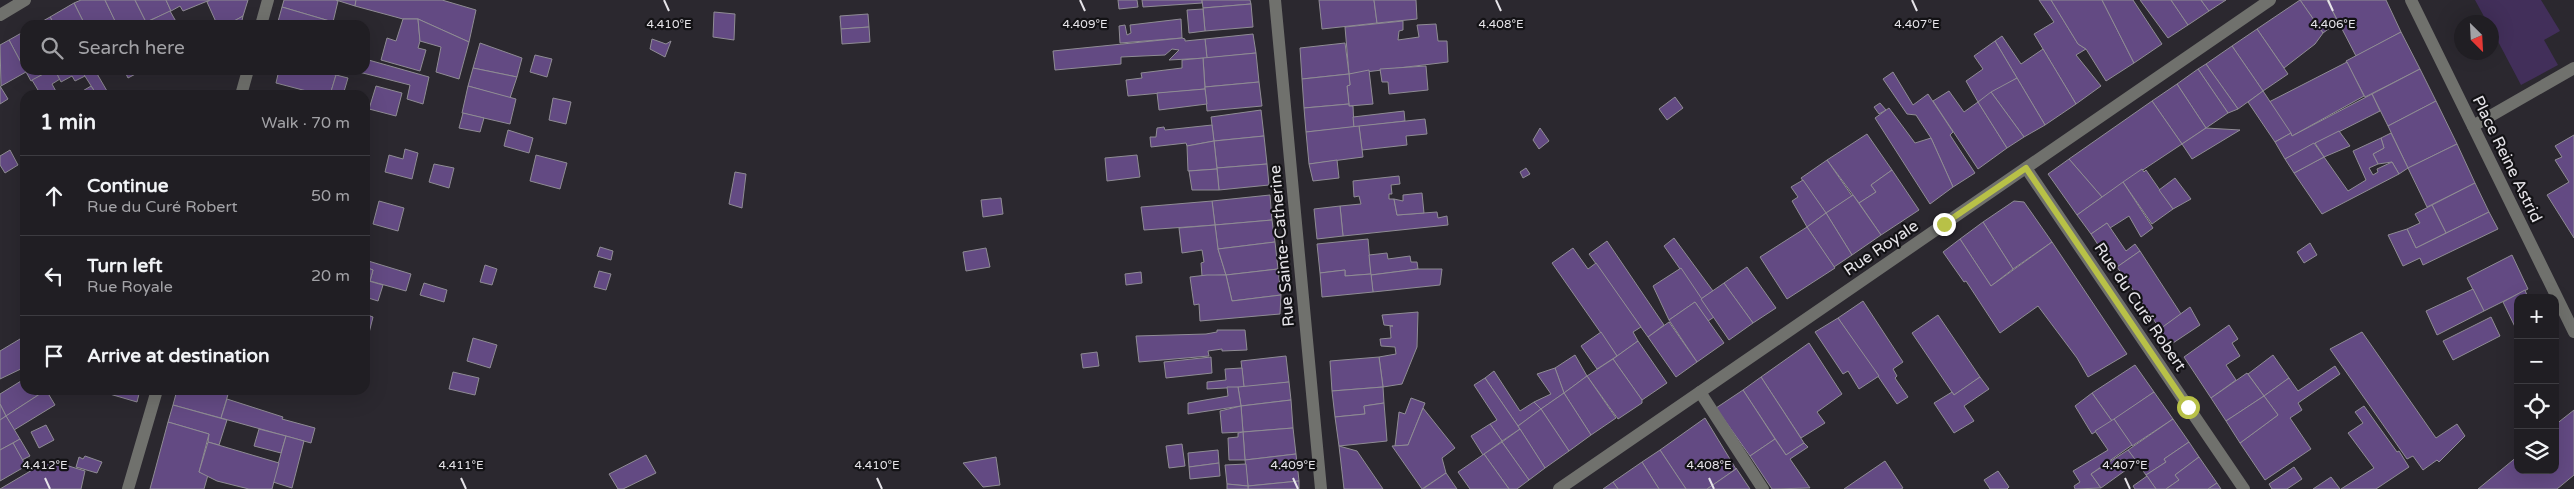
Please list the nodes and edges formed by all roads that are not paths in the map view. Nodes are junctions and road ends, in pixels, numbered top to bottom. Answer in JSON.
{"nodes":[{"id":1,"x":25,"y":0,"type":"edge"},
{"id":2,"x":268,"y":0,"type":"edge"},
{"id":3,"x":1275,"y":0,"type":"edge"},
{"id":4,"x":2270,"y":0,"type":"edge"},
{"id":5,"x":2411,"y":0,"type":"edge"},
{"id":6,"x":0,"y":15,"type":"edge"},
{"id":7,"x":262,"y":20,"type":"edge"},
{"id":8,"x":2574,"y":68,"type":"edge"},
{"id":9,"x":247,"y":75,"type":"edge"},
{"id":10,"x":242,"y":90,"type":"edge"},
{"id":11,"x":2473,"y":126,"type":"junction"},
{"id":12,"x":2026,"y":168,"type":"junction"},
{"id":13,"x":2574,"y":332,"type":"edge"},
{"id":14,"x":1700,"y":392,"type":"junction"},
{"id":15,"x":155,"y":395,"type":"edge"},
{"id":16,"x":128,"y":489,"type":"edge"},
{"id":17,"x":1321,"y":489,"type":"edge"},
{"id":18,"x":1559,"y":489,"type":"edge"},
{"id":19,"x":1763,"y":489,"type":"edge"},
{"id":20,"x":2244,"y":489,"type":"edge"}],
"edges":[{"from":1,"to":6,"type":"street"},
{"from":2,"to":7,"type":"street"},
{"from":3,"to":17,"type":"street","name":"Rue Sainte-Catherine"},
{"from":4,"to":12,"type":"street","name":"Rue Royale"},
{"from":5,"to":11,"type":"street","name":"Place Reine Astrid"},
{"from":8,"to":11,"type":"street"},
{"from":9,"to":10,"type":"street"},
{"from":11,"to":13,"type":"street","name":"Place Reine Astrid"},
{"from":12,"to":14,"type":"street","name":"Rue Royale"},
{"from":12,"to":20,"type":"street","name":"Rue du Curé Robert"},
{"from":14,"to":18,"type":"street","name":"Rue Royale"},
{"from":14,"to":19,"type":"street"},
{"from":15,"to":16,"type":"street"}]}
